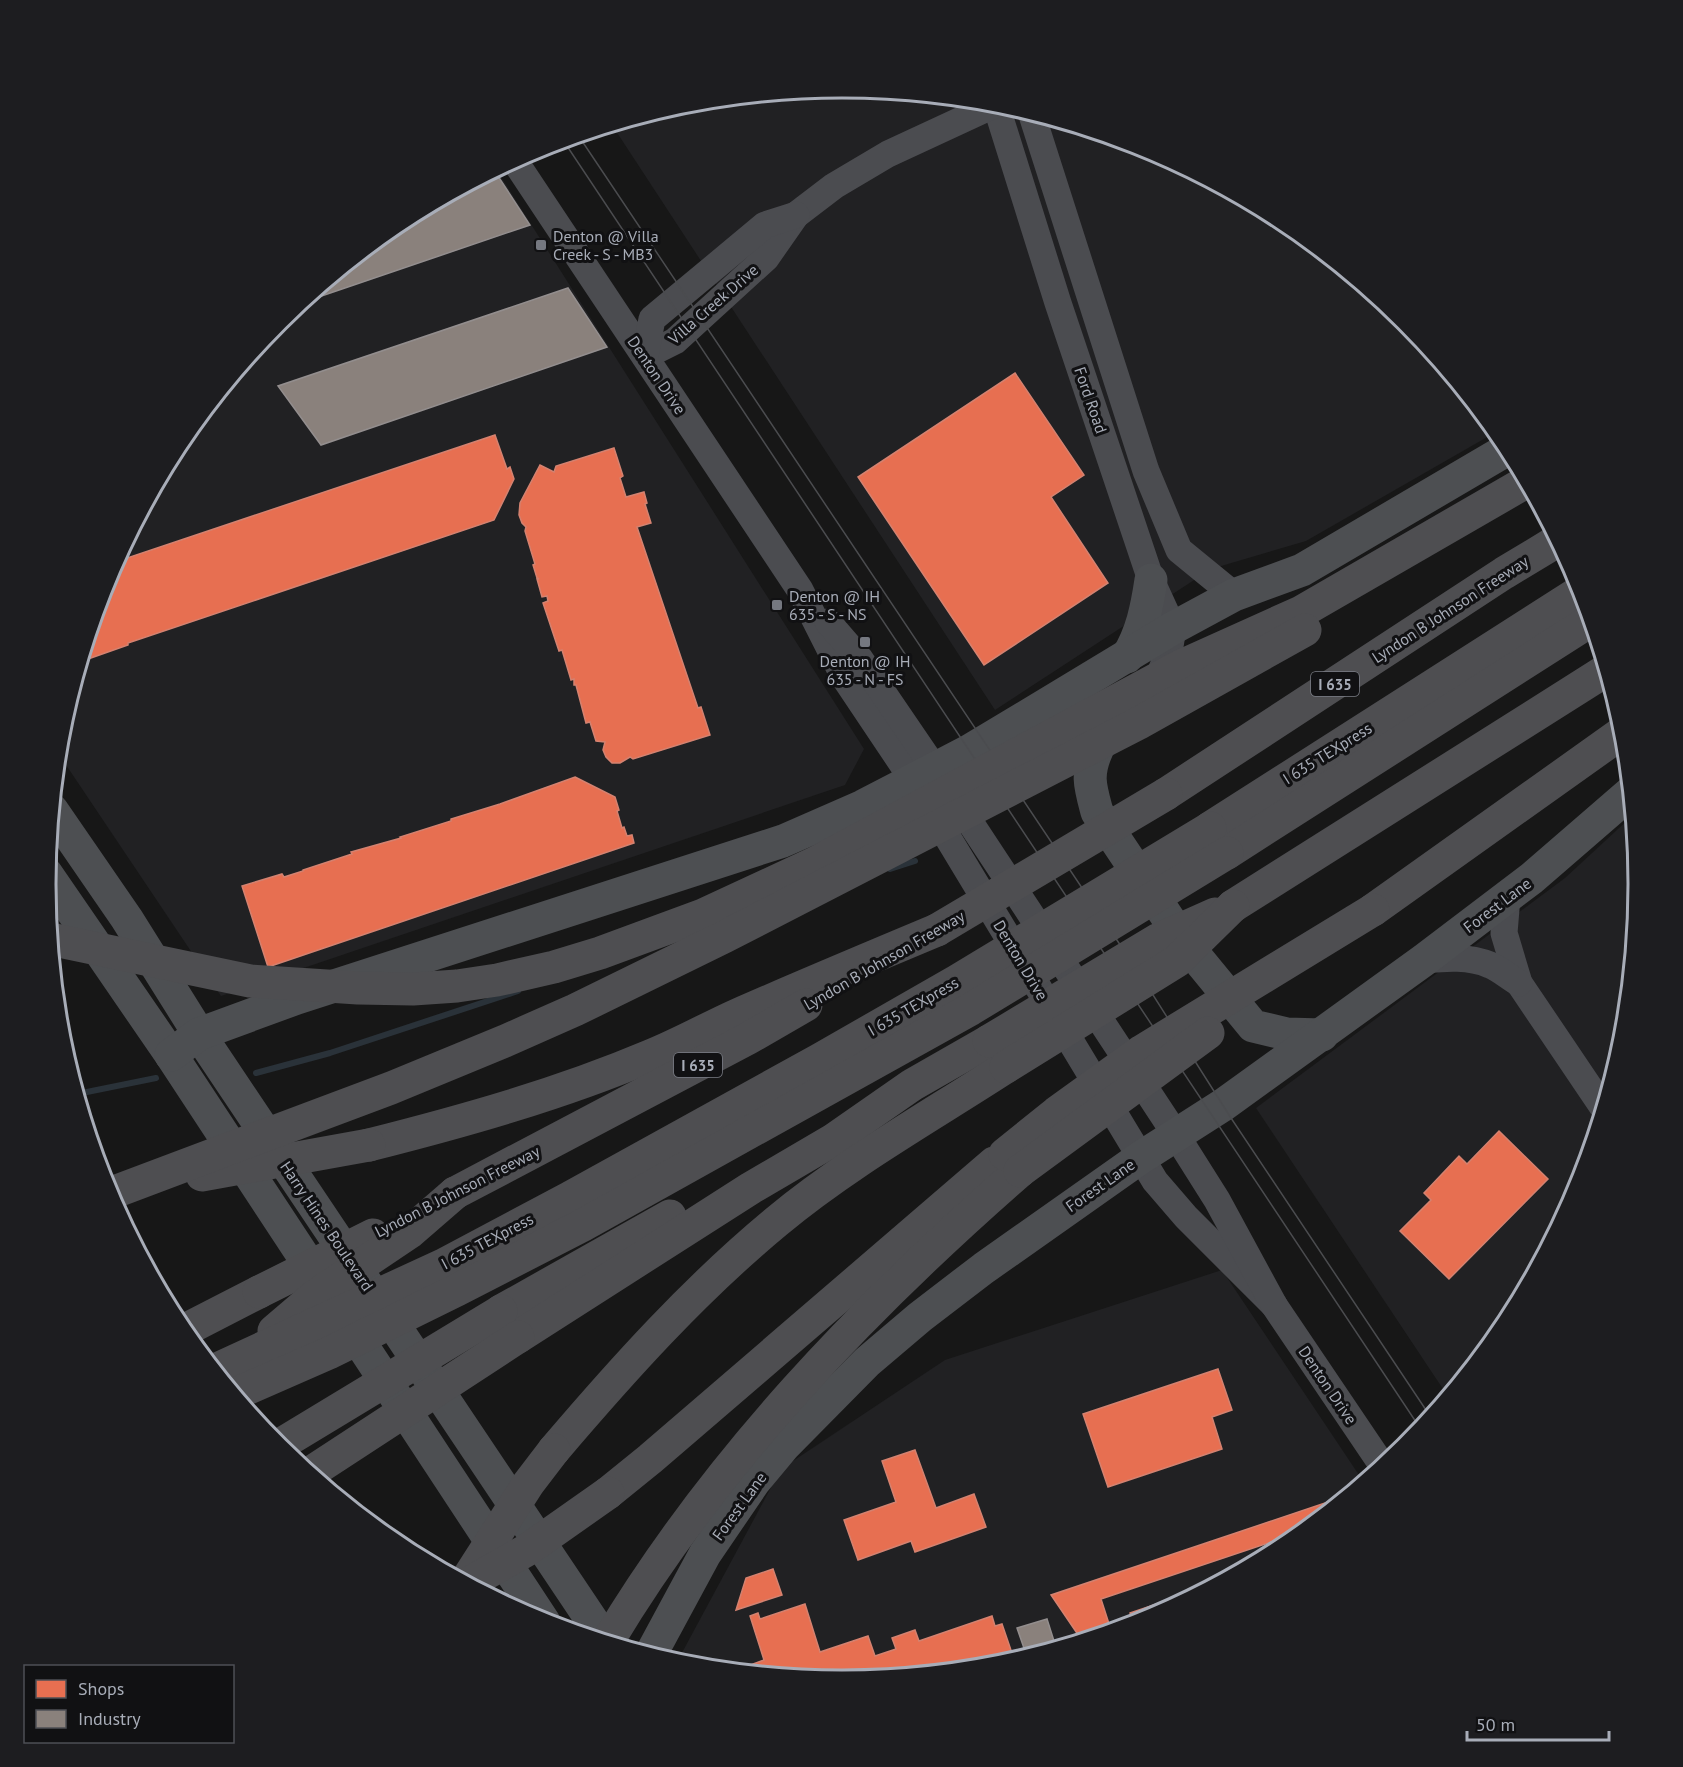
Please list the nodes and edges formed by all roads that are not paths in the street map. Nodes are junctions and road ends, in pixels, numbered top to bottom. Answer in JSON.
{"nodes":[{"id":1,"x":980,"y":110,"type":"edge"},
{"id":2,"x":999,"y":114,"type":"edge"},
{"id":3,"x":1033,"y":121,"type":"edge"},
{"id":4,"x":519,"y":167,"type":"edge"},
{"id":5,"x":645,"y":356,"type":"junction"},
{"id":6,"x":1132,"y":430,"type":"junction"},
{"id":7,"x":1105,"y":439,"type":"junction"},
{"id":8,"x":1499,"y":454,"type":"edge"},
{"id":9,"x":1519,"y":487,"type":"edge"},
{"id":10,"x":1520,"y":487,"type":"edge"},
{"id":11,"x":1550,"y":544,"type":"edge"},
{"id":12,"x":1302,"y":570,"type":"junction"},
{"id":13,"x":1151,"y":580,"type":"junction"},
{"id":14,"x":1234,"y":595,"type":"junction"},
{"id":15,"x":1573,"y":596,"type":"edge"},
{"id":16,"x":1584,"y":625,"type":"edge"},
{"id":17,"x":1173,"y":628,"type":"junction"},
{"id":18,"x":1127,"y":657,"type":"junction"},
{"id":19,"x":1599,"y":675,"type":"edge"},
{"id":20,"x":1151,"y":695,"type":"junction"},
{"id":21,"x":1614,"y":739,"type":"edge"},
{"id":22,"x":924,"y":774,"type":"junction"},
{"id":23,"x":1623,"y":800,"type":"edge"},
{"id":24,"x":58,"y":819,"type":"edge"},
{"id":25,"x":1218,"y":840,"type":"junction"},
{"id":26,"x":56,"y":888,"type":"edge"},
{"id":27,"x":1507,"y":897,"type":"junction"},
{"id":28,"x":1373,"y":910,"type":"junction"},
{"id":29,"x":57,"y":923,"type":"edge"},
{"id":30,"x":937,"y":930,"type":"junction"},
{"id":31,"x":58,"y":941,"type":"edge"},
{"id":32,"x":129,"y":955,"type":"junction"},
{"id":33,"x":1424,"y":960,"type":"junction"},
{"id":34,"x":1519,"y":983,"type":"junction"},
{"id":35,"x":199,"y":1034,"type":"junction"},
{"id":36,"x":1322,"y":1035,"type":"junction"},
{"id":37,"x":171,"y":1054,"type":"junction"},
{"id":38,"x":998,"y":1054,"type":"junction"},
{"id":39,"x":1597,"y":1099,"type":"edge"},
{"id":40,"x":1176,"y":1135,"type":"junction"},
{"id":41,"x":1140,"y":1158,"type":"junction"},
{"id":42,"x":115,"y":1183,"type":"edge"},
{"id":43,"x":118,"y":1191,"type":"edge"},
{"id":44,"x":455,"y":1193,"type":"junction"},
{"id":45,"x":1274,"y":1305,"type":"junction"},
{"id":46,"x":509,"y":1324,"type":"junction"},
{"id":47,"x":193,"y":1326,"type":"edge"},
{"id":48,"x":222,"y":1367,"type":"edge"},
{"id":49,"x":228,"y":1375,"type":"edge"},
{"id":50,"x":242,"y":1391,"type":"edge"},
{"id":51,"x":288,"y":1441,"type":"edge"},
{"id":52,"x":1377,"y":1458,"type":"edge"},
{"id":53,"x":317,"y":1468,"type":"edge"},
{"id":54,"x":471,"y":1576,"type":"edge"},
{"id":55,"x":475,"y":1578,"type":"edge"},
{"id":56,"x":534,"y":1607,"type":"edge"},
{"id":57,"x":600,"y":1631,"type":"edge"},
{"id":58,"x":610,"y":1634,"type":"edge"},
{"id":59,"x":655,"y":1647,"type":"edge"}],
"edges":[{"from":1,"to":5,"type":"street","name":"Villa Creek Drive"},
{"from":2,"to":7,"type":"street","name":"Ford Road"},
{"from":3,"to":6,"type":"street","name":"Ford Road"},
{"from":4,"to":5,"type":"street","name":"Denton Drive"},
{"from":5,"to":22,"type":"street","name":"Denton Drive"},
{"from":6,"to":7,"type":"street"},
{"from":6,"to":14,"type":"street","name":"Ford Road"},
{"from":7,"to":13,"type":"street","name":"Ford Road"},
{"from":8,"to":12,"type":"main road"},
{"from":9,"to":32,"type":"highway","bridge":true},
{"from":10,"to":43,"type":"highway","bridge":true},
{"from":11,"to":30,"type":"highway","name":"Lyndon B Johnson Freeway","number":"I 635","bridge":true},
{"from":12,"to":14,"type":"main road"},
{"from":12,"to":20,"type":"main road"},
{"from":13,"to":17,"type":"street","name":"Ford Road"},
{"from":13,"to":18,"type":"main road"},
{"from":14,"to":17,"type":"main road"},
{"from":15,"to":25,"type":"highway","name":"I 635 TEXpress"},
{"from":16,"to":25,"type":"highway","name":"I 635 TEXpress"},
{"from":17,"to":18,"type":"main road"},
{"from":17,"to":20,"type":"street"},
{"from":18,"to":22,"type":"main road"},
{"from":19,"to":38,"type":"highway","bridge":true},
{"from":20,"to":36,"type":"main road"},
{"from":21,"to":28,"type":"highway"},
{"from":22,"to":35,"type":"main road"},
{"from":22,"to":40,"type":"street","name":"Denton Drive"},
{"from":22,"to":41,"type":"street","name":"Denton Drive"},
{"from":23,"to":27,"type":"main road","name":"Forest Lane"},
{"from":24,"to":35,"type":"main road","name":"Harry Hines Boulevard"},
{"from":25,"to":48,"type":"highway","name":"I 635 TEXpress","bridge":true},
{"from":25,"to":50,"type":"highway","name":"I 635 TEXpress","bridge":true},
{"from":26,"to":37,"type":"main road"},
{"from":27,"to":33,"type":"main road","name":"Forest Lane"},
{"from":27,"to":34,"type":"street"},
{"from":28,"to":55,"type":"highway","bridge":true},
{"from":28,"to":58,"type":"highway","bridge":true},
{"from":29,"to":32,"type":"highway","bridge":true},
{"from":30,"to":42,"type":"highway","bridge":true},
{"from":30,"to":44,"type":"highway","name":"Lyndon B Johnson Freeway","number":"I 635"},
{"from":31,"to":32,"type":"highway","bridge":true},
{"from":33,"to":34,"type":"street"},
{"from":33,"to":36,"type":"main road","name":"Forest Lane"},
{"from":34,"to":39,"type":"street"},
{"from":35,"to":37,"type":"main road"},
{"from":35,"to":57,"type":"main road","name":"Harry Hines Boulevard"},
{"from":36,"to":40,"type":"main road","name":"Forest Lane"},
{"from":37,"to":56,"type":"main road"},
{"from":38,"to":46,"type":"highway"},
{"from":38,"to":54,"type":"highway","bridge":true},
{"from":40,"to":41,"type":"main road","name":"Forest Lane"},
{"from":40,"to":45,"type":"street","name":"Denton Drive"},
{"from":41,"to":45,"type":"street","name":"Denton Drive"},
{"from":41,"to":59,"type":"main road","name":"Forest Lane"},
{"from":44,"to":47,"type":"highway","name":"Lyndon B Johnson Freeway","number":"I 635","bridge":true},
{"from":44,"to":49,"type":"highway","bridge":true},
{"from":45,"to":52,"type":"street","name":"Denton Drive"},
{"from":46,"to":51,"type":"highway","bridge":true},
{"from":46,"to":53,"type":"highway","bridge":true}]}
